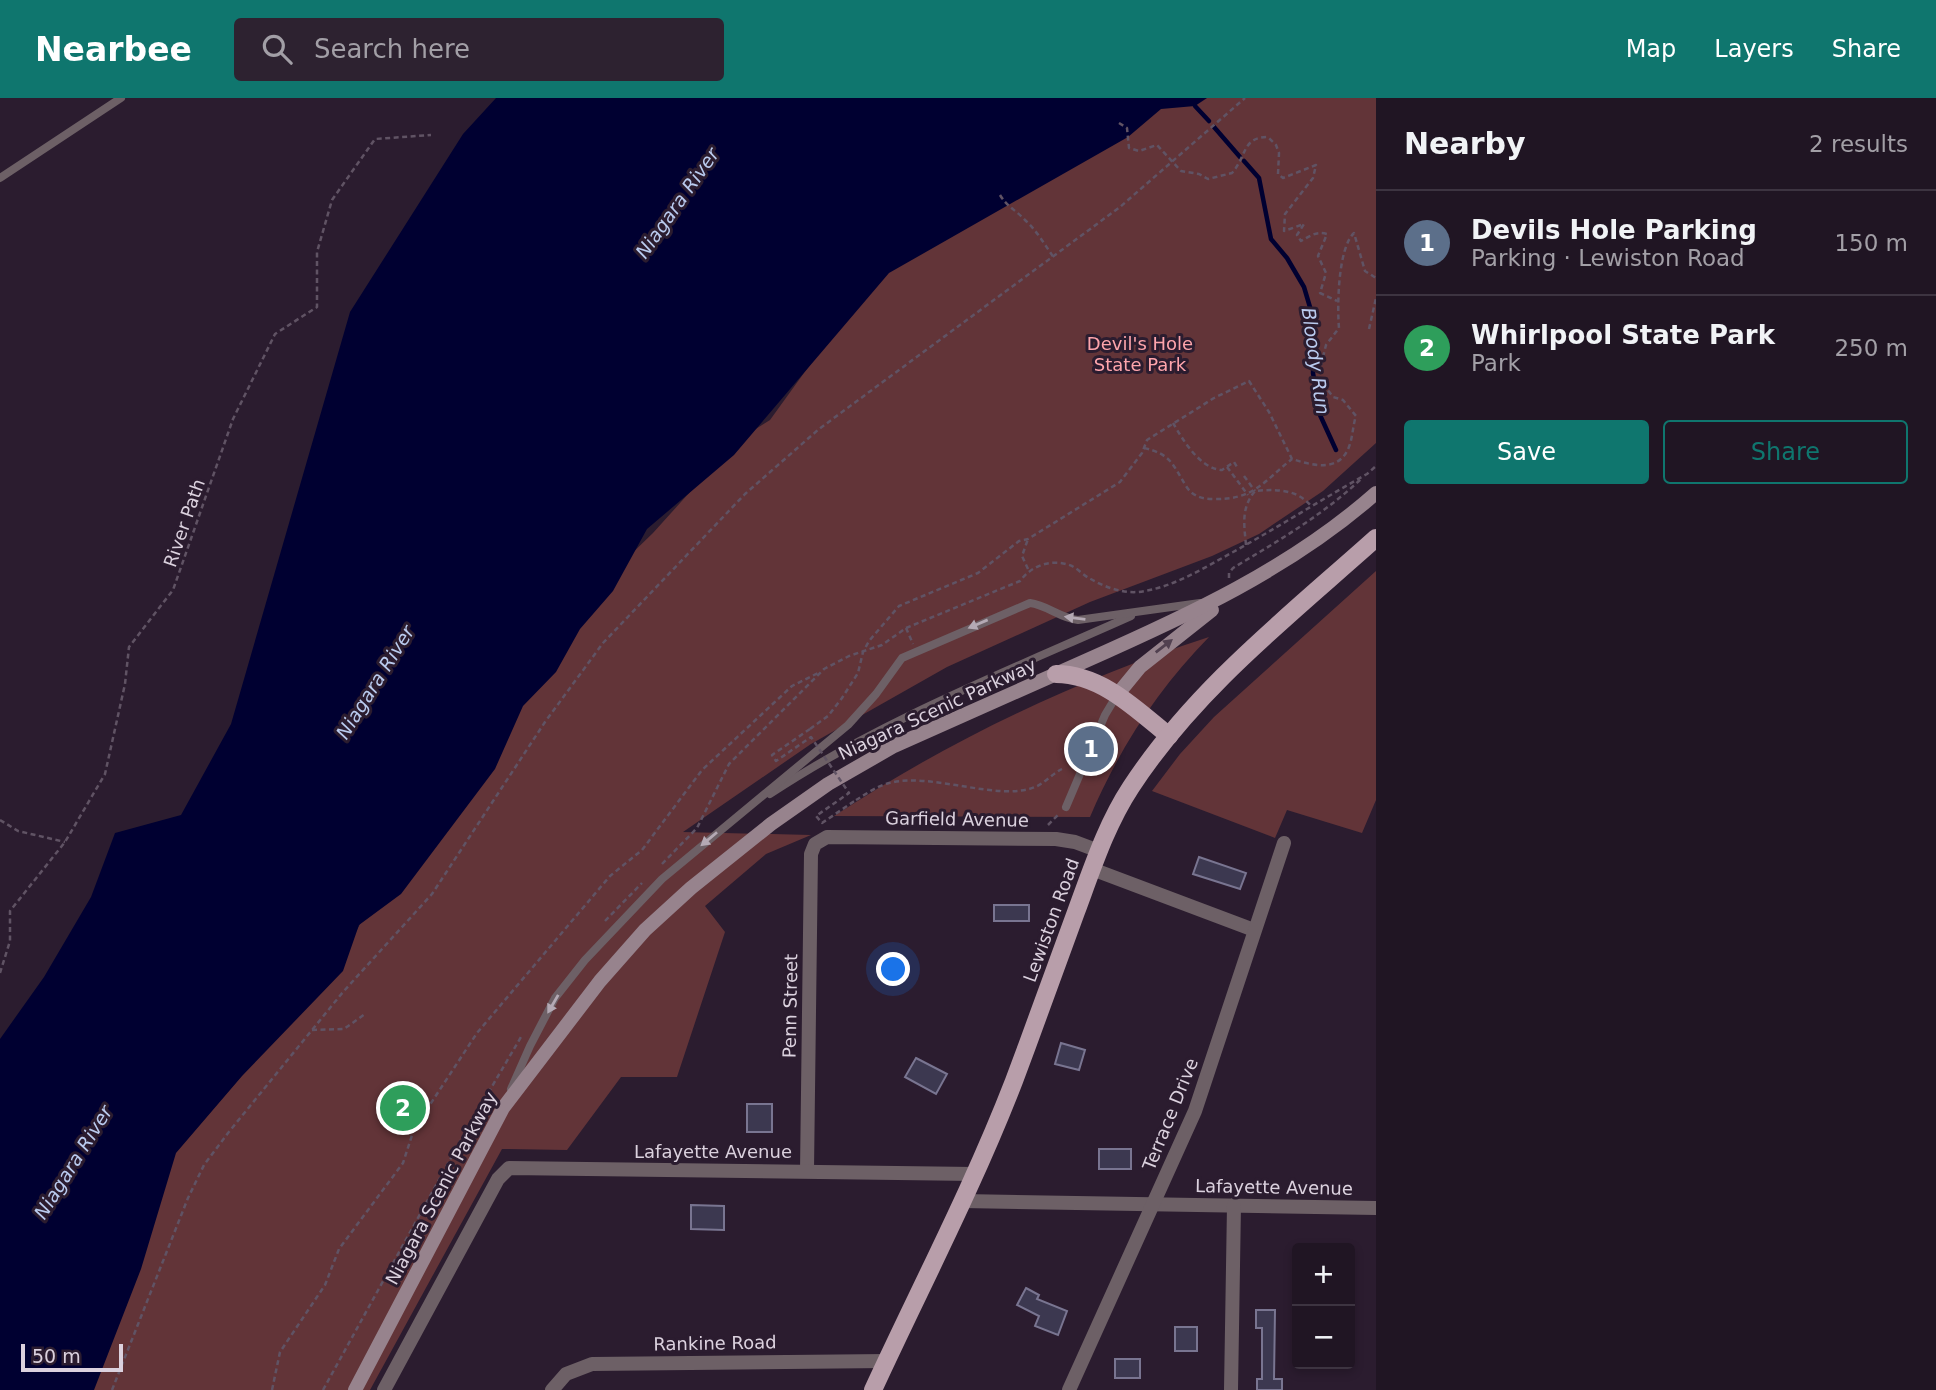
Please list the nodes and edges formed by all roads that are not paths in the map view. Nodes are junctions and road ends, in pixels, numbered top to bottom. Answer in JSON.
{"nodes":[{"id":1,"x":121,"y":98,"type":"edge"},
{"id":2,"x":0,"y":178,"type":"edge"},
{"id":3,"x":1376,"y":492,"type":"edge"},
{"id":4,"x":1376,"y":538,"type":"edge"},
{"id":5,"x":1237,"y":590,"type":"junction"},
{"id":6,"x":1215,"y":601,"type":"junction"},
{"id":7,"x":1140,"y":612,"type":"junction"},
{"id":8,"x":1056,"y":674,"type":"junction"},
{"id":9,"x":1117,"y":695,"type":"junction"},
{"id":10,"x":1169,"y":736,"type":"junction"},
{"id":11,"x":1066,"y":807,"type":"road end"},
{"id":12,"x":732,"y":820,"type":"junction"},
{"id":13,"x":1284,"y":843,"type":"dead end"},
{"id":14,"x":815,"y":844,"type":"joint"},
{"id":15,"x":1099,"y":851,"type":"junction"},
{"id":16,"x":1092,"y":869,"type":"junction"},
{"id":17,"x":1254,"y":930,"type":"junction"},
{"id":18,"x":503,"y":1108,"type":"junction"},
{"id":19,"x":807,"y":1171,"type":"junction"},
{"id":20,"x":974,"y":1174,"type":"junction"},
{"id":21,"x":961,"y":1201,"type":"junction"},
{"id":22,"x":1154,"y":1204,"type":"junction"},
{"id":23,"x":1234,"y":1205,"type":"junction"},
{"id":24,"x":1376,"y":1208,"type":"edge"},
{"id":25,"x":887,"y":1360,"type":"junction"},
{"id":26,"x":355,"y":1390,"type":"edge"},
{"id":27,"x":384,"y":1390,"type":"edge"},
{"id":28,"x":552,"y":1390,"type":"edge"},
{"id":29,"x":873,"y":1390,"type":"edge"},
{"id":30,"x":1069,"y":1390,"type":"edge"},
{"id":31,"x":1231,"y":1390,"type":"edge"}],
"edges":[{"from":1,"to":2,"type":"lane"},
{"from":3,"to":5,"type":"main road","name":"Niagara Scenic Parkway"},
{"from":4,"to":10,"type":"main road","name":"Lewiston Road"},
{"from":5,"to":6,"type":"main road","name":"Niagara Scenic Parkway"},
{"from":9,"to":5,"type":"main road","one_way":true},
{"from":6,"to":7,"type":"lane"},
{"from":6,"to":8,"type":"main road","name":"Niagara Scenic Parkway"},
{"from":7,"to":12,"type":"lane"},
{"from":7,"to":12,"type":"lane","one_way":true},
{"from":8,"to":9,"type":"main road"},
{"from":8,"to":18,"type":"main road","name":"Niagara Scenic Parkway"},
{"from":9,"to":10,"type":"main road"},
{"from":9,"to":11,"type":"lane"},
{"from":10,"to":15,"type":"main road","name":"Lewiston Road"},
{"from":12,"to":18,"type":"lane","one_way":true},
{"from":13,"to":17,"type":"street","name":"Terrace Drive"},
{"from":14,"to":15,"type":"street","name":"Garfield Avenue"},
{"from":14,"to":19,"type":"street","name":"Penn Street"},
{"from":15,"to":16,"type":"main road","name":"Lewiston Road"},
{"from":16,"to":17,"type":"street"},
{"from":16,"to":20,"type":"main road","name":"Lewiston Road"},
{"from":17,"to":22,"type":"street","name":"Terrace Drive"},
{"from":18,"to":26,"type":"main road","name":"Niagara Scenic Parkway"},
{"from":19,"to":20,"type":"street","name":"Lafayette Avenue"},
{"from":19,"to":27,"type":"street","name":"Lafayette Avenue"},
{"from":20,"to":21,"type":"main road","name":"Lewiston Road"},
{"from":21,"to":22,"type":"street","name":"Lafayette Avenue"},
{"from":21,"to":25,"type":"main road","name":"Lewiston Road"},
{"from":22,"to":23,"type":"street","name":"Lafayette Avenue"},
{"from":22,"to":30,"type":"street","name":"Terrace Drive"},
{"from":23,"to":24,"type":"street","name":"Lafayette Avenue"},
{"from":23,"to":31,"type":"street"},
{"from":25,"to":28,"type":"street","name":"Rankine Road"},
{"from":25,"to":29,"type":"main road","name":"Lewiston Road"}]}
